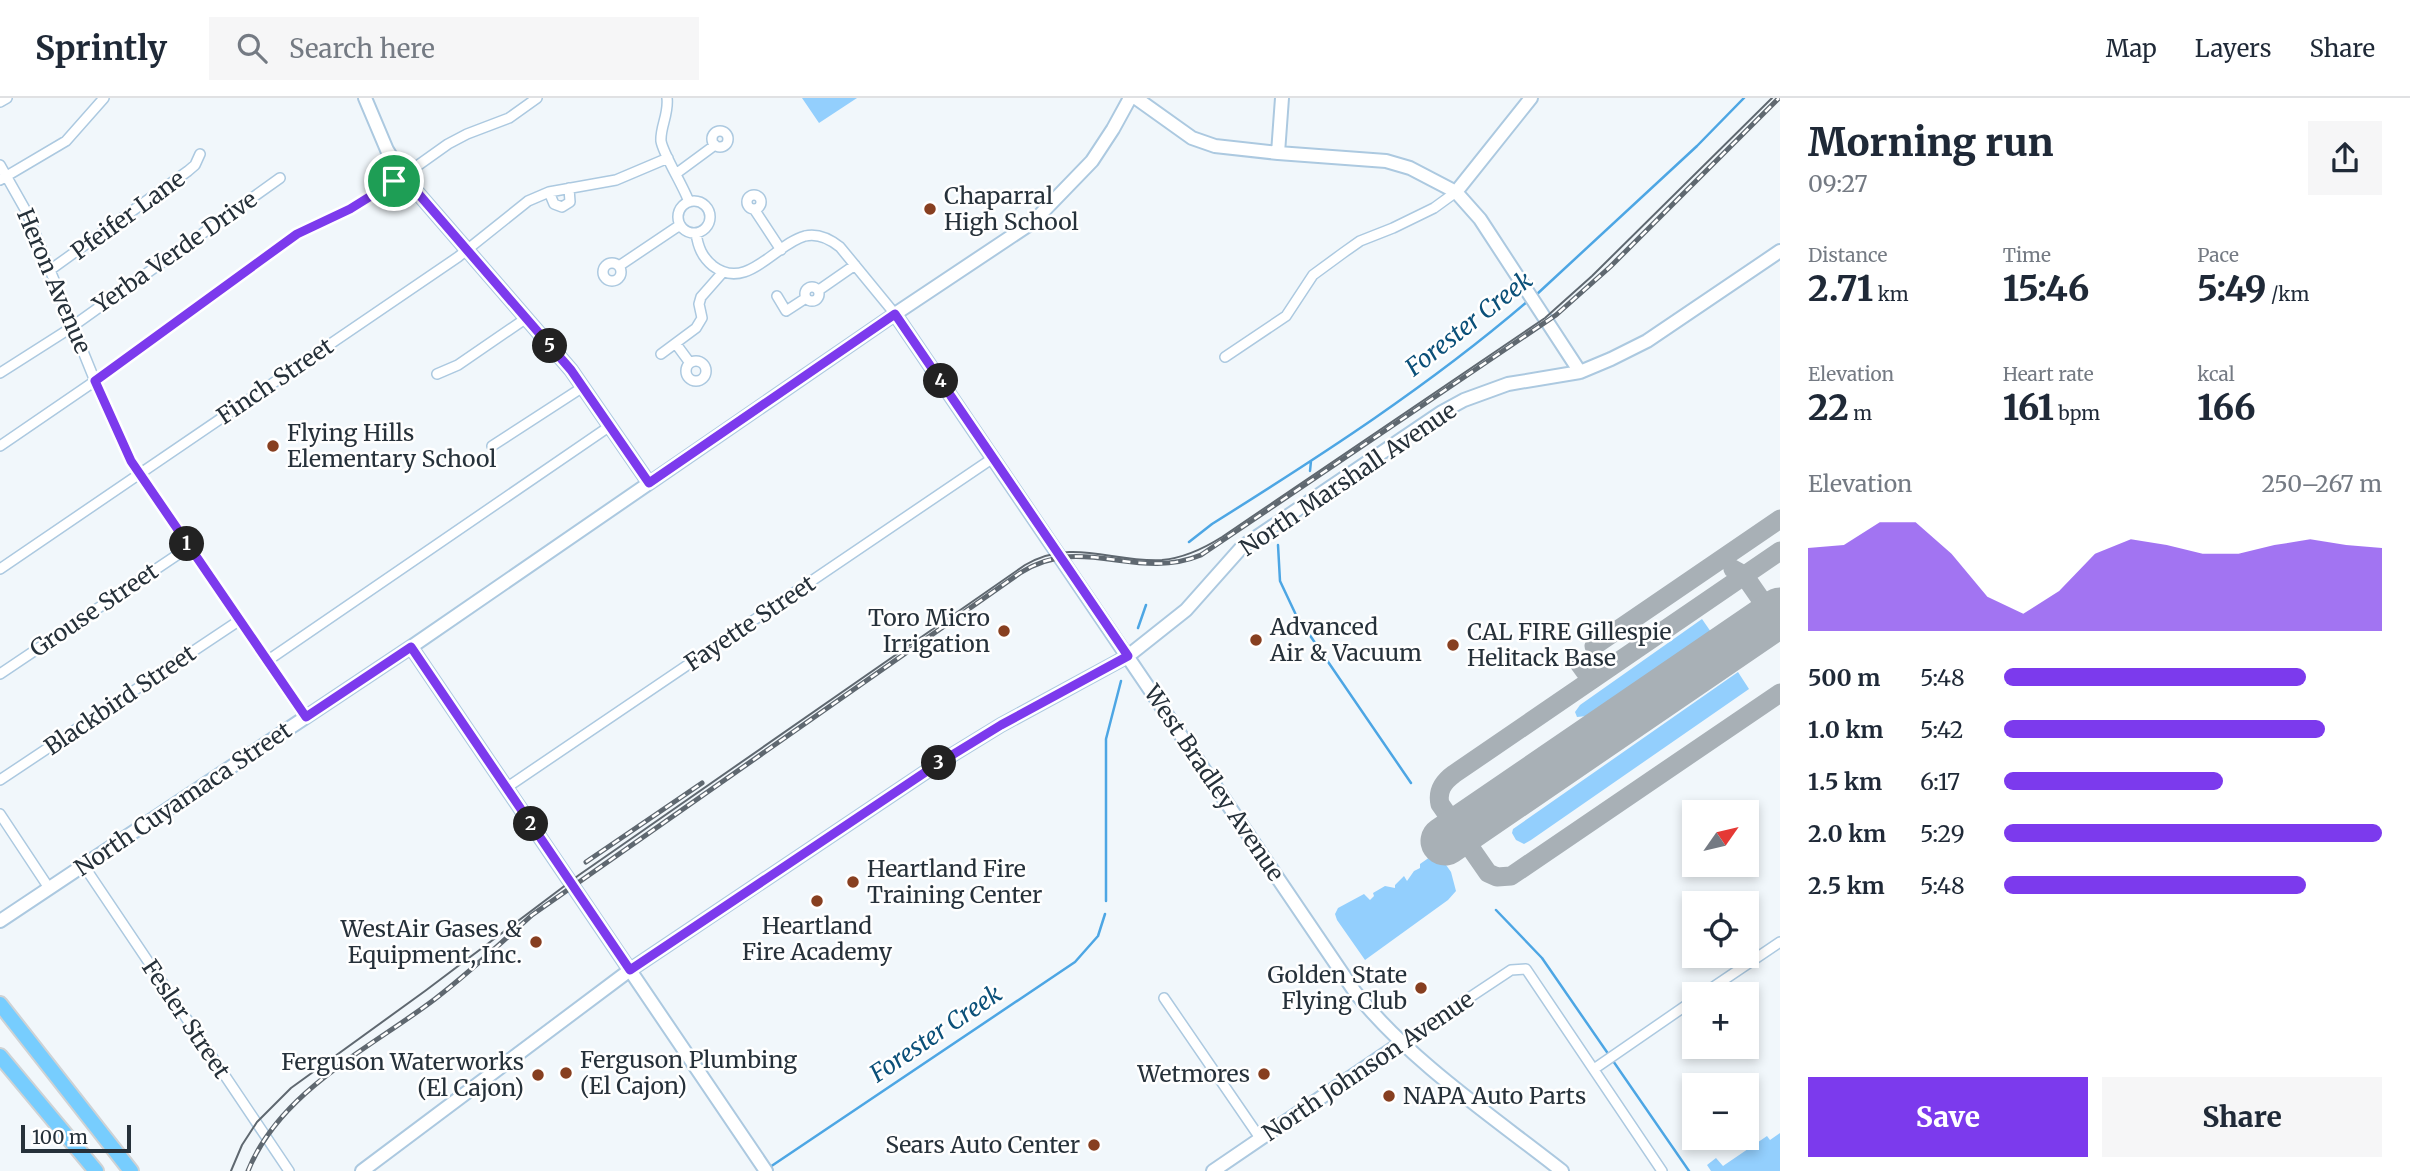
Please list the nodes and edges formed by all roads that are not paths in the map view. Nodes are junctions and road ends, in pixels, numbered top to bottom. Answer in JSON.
{"nodes":[{"id":1,"x":6,"y":98,"type":"edge"},
{"id":2,"x":104,"y":98,"type":"edge"},
{"id":3,"x":365,"y":98,"type":"edge"},
{"id":4,"x":537,"y":98,"type":"edge"},
{"id":5,"x":667,"y":98,"type":"edge"},
{"id":6,"x":1130,"y":98,"type":"edge"},
{"id":7,"x":1136,"y":98,"type":"edge"},
{"id":8,"x":1282,"y":98,"type":"edge"},
{"id":9,"x":1531,"y":98,"type":"edge"},
{"id":10,"x":0,"y":102,"type":"edge"},
{"id":11,"x":715,"y":145,"type":"dead end"},
{"id":12,"x":1278,"y":153,"type":"junction"},
{"id":13,"x":200,"y":154,"type":"dead end"},
{"id":14,"x":668,"y":158,"type":"junction"},
{"id":15,"x":0,"y":164,"type":"edge"},
{"id":16,"x":677,"y":173,"type":"junction"},
{"id":17,"x":403,"y":176,"type":"junction"},
{"id":18,"x":3,"y":178,"type":"edge"},
{"id":19,"x":281,"y":178,"type":"dead end"},
{"id":20,"x":569,"y":188,"type":"junction"},
{"id":21,"x":550,"y":192,"type":"junction"},
{"id":22,"x":1455,"y":192,"type":"junction"},
{"id":23,"x":689,"y":202,"type":"junction"},
{"id":24,"x":754,"y":209,"type":"dead end"},
{"id":25,"x":681,"y":225,"type":"junction"},
{"id":26,"x":696,"y":233,"type":"junction"},
{"id":27,"x":466,"y":250,"type":"junction"},
{"id":28,"x":780,"y":250,"type":"junction"},
{"id":29,"x":1780,"y":251,"type":"edge"},
{"id":30,"x":855,"y":265,"type":"junction"},
{"id":31,"x":619,"y":266,"type":"dead end"},
{"id":32,"x":50,"y":271,"type":"junction"},
{"id":33,"x":723,"y":272,"type":"junction"},
{"id":34,"x":777,"y":296,"type":"dead end"},
{"id":35,"x":895,"y":314,"type":"junction"},
{"id":36,"x":525,"y":319,"type":"junction"},
{"id":37,"x":73,"y":326,"type":"junction"},
{"id":38,"x":677,"y":344,"type":"junction"},
{"id":39,"x":661,"y":354,"type":"dead end"},
{"id":40,"x":1225,"y":357,"type":"dead end"},
{"id":41,"x":690,"y":363,"type":"dead end"},
{"id":42,"x":1580,"y":372,"type":"junction"},
{"id":43,"x":0,"y":373,"type":"edge"},
{"id":44,"x":437,"y":374,"type":"dead end"},
{"id":45,"x":95,"y":381,"type":"junction"},
{"id":46,"x":583,"y":387,"type":"junction"},
{"id":47,"x":611,"y":426,"type":"junction"},
{"id":48,"x":0,"y":446,"type":"edge"},
{"id":49,"x":492,"y":446,"type":"dead end"},
{"id":50,"x":993,"y":458,"type":"junction"},
{"id":51,"x":140,"y":474,"type":"junction"},
{"id":52,"x":649,"y":483,"type":"junction"},
{"id":53,"x":189,"y":547,"type":"junction"},
{"id":54,"x":0,"y":569,"type":"edge"},
{"id":55,"x":240,"y":620,"type":"junction"},
{"id":56,"x":411,"y":647,"type":"junction"},
{"id":57,"x":1128,"y":656,"type":"junction"},
{"id":58,"x":267,"y":661,"type":"junction"},
{"id":59,"x":0,"y":674,"type":"edge"},
{"id":60,"x":306,"y":717,"type":"junction"},
{"id":61,"x":0,"y":780,"type":"edge"},
{"id":62,"x":506,"y":788,"type":"junction"},
{"id":63,"x":0,"y":814,"type":"edge"},
{"id":64,"x":84,"y":866,"type":"junction"},
{"id":65,"x":49,"y":888,"type":"junction"},
{"id":66,"x":0,"y":921,"type":"edge"},
{"id":67,"x":1780,"y":942,"type":"edge"},
{"id":68,"x":630,"y":970,"type":"junction"},
{"id":69,"x":1721,"y":982,"type":"edge"},
{"id":70,"x":1164,"y":998,"type":"dead end"},
{"id":71,"x":0,"y":1004,"type":"edge"},
{"id":72,"x":1682,"y":1008,"type":"edge"},
{"id":73,"x":1401,"y":1043,"type":"junction"},
{"id":74,"x":0,"y":1056,"type":"edge"},
{"id":75,"x":1594,"y":1069,"type":"junction"},
{"id":76,"x":1260,"y":1138,"type":"junction"},
{"id":77,"x":96,"y":1171,"type":"edge"},
{"id":78,"x":131,"y":1171,"type":"edge"},
{"id":79,"x":289,"y":1171,"type":"edge"},
{"id":80,"x":362,"y":1171,"type":"edge"},
{"id":81,"x":766,"y":1171,"type":"edge"},
{"id":82,"x":1213,"y":1171,"type":"edge"},
{"id":83,"x":1562,"y":1171,"type":"edge"},
{"id":84,"x":1662,"y":1171,"type":"edge"}],
"edges":[{"from":1,"to":10,"type":"street"},
{"from":2,"to":18,"type":"street"},
{"from":3,"to":17,"type":"main road"},
{"from":4,"to":17,"type":"street"},
{"from":5,"to":14,"type":"street"},
{"from":6,"to":35,"type":"main road","name":"North Cuyamaca Street"},
{"from":7,"to":12,"type":"main road"},
{"from":8,"to":12,"type":"main road"},
{"from":9,"to":22,"type":"main road"},
{"from":11,"to":16,"type":"street"},
{"from":12,"to":22,"type":"main road"},
{"from":13,"to":32,"type":"street","name":"Pfeifer Lane"},
{"from":14,"to":16,"type":"street"},
{"from":14,"to":20,"type":"street","name":"Finch Street"},
{"from":15,"to":18,"type":"street","name":"Heron Avenue"},
{"from":16,"to":23,"type":"street"},
{"from":17,"to":27,"type":"main road"},
{"from":17,"to":45,"type":"street"},
{"from":18,"to":32,"type":"street","name":"Heron Avenue"},
{"from":19,"to":37,"type":"street","name":"Yerba Verde Drive"},
{"from":20,"to":21,"type":"street","name":"Finch Street"},
{"from":20,"to":21,"type":"street","name":"Finch Street"},
{"from":21,"to":27,"type":"street","name":"Finch Street"},
{"from":22,"to":40,"type":"street"},
{"from":22,"to":42,"type":"main road"},
{"from":23,"to":25,"type":"street"},
{"from":23,"to":26,"type":"street"},
{"from":24,"to":28,"type":"street"},
{"from":25,"to":26,"type":"street"},
{"from":25,"to":31,"type":"street"},
{"from":26,"to":33,"type":"street"},
{"from":27,"to":36,"type":"main road"},
{"from":27,"to":51,"type":"street","name":"Finch Street"},
{"from":28,"to":30,"type":"street"},
{"from":28,"to":33,"type":"street"},
{"from":29,"to":42,"type":"main road","name":"North Marshall Avenue"},
{"from":30,"to":34,"type":"street"},
{"from":30,"to":35,"type":"street"},
{"from":32,"to":37,"type":"street","name":"Heron Avenue"},
{"from":33,"to":38,"type":"street"},
{"from":35,"to":50,"type":"main road","name":"West Bradley Avenue"},
{"from":35,"to":52,"type":"main road","name":"North Cuyamaca Street"},
{"from":36,"to":44,"type":"street"},
{"from":36,"to":46,"type":"main road"},
{"from":37,"to":43,"type":"street","name":"Yerba Verde Drive"},
{"from":37,"to":45,"type":"street","name":"Heron Avenue"},
{"from":38,"to":39,"type":"street"},
{"from":38,"to":41,"type":"street"},
{"from":42,"to":57,"type":"main road","name":"North Marshall Avenue"},
{"from":45,"to":48,"type":"street"},
{"from":45,"to":51,"type":"street","name":"Heron Avenue"},
{"from":46,"to":47,"type":"main road"},
{"from":46,"to":49,"type":"street"},
{"from":47,"to":52,"type":"main road"},
{"from":47,"to":58,"type":"street"},
{"from":50,"to":57,"type":"main road","name":"West Bradley Avenue"},
{"from":50,"to":62,"type":"street","name":"Fayette Street"},
{"from":51,"to":53,"type":"street","name":"Heron Avenue"},
{"from":51,"to":54,"type":"street","name":"Finch Street"},
{"from":52,"to":56,"type":"main road","name":"North Cuyamaca Street"},
{"from":53,"to":55,"type":"street","name":"Heron Avenue"},
{"from":53,"to":59,"type":"street","name":"Grouse Street"},
{"from":55,"to":58,"type":"street","name":"Heron Avenue"},
{"from":55,"to":61,"type":"street","name":"Blackbird Street"},
{"from":56,"to":60,"type":"main road","name":"North Cuyamaca Street"},
{"from":56,"to":62,"type":"main road"},
{"from":57,"to":68,"type":"main road","name":"North Marshall Avenue"},
{"from":57,"to":73,"type":"main road","name":"West Bradley Avenue"},
{"from":58,"to":60,"type":"street","name":"Heron Avenue"},
{"from":60,"to":64,"type":"main road","name":"North Cuyamaca Street"},
{"from":62,"to":68,"type":"main road"},
{"from":63,"to":65,"type":"street"},
{"from":64,"to":65,"type":"main road","name":"North Cuyamaca Street"},
{"from":64,"to":79,"type":"street","name":"Fesler Street"},
{"from":65,"to":66,"type":"main road","name":"North Cuyamaca Street"},
{"from":67,"to":69,"type":"street"},
{"from":68,"to":80,"type":"main road","name":"North Marshall Avenue"},
{"from":68,"to":81,"type":"main road"},
{"from":70,"to":76,"type":"street"},
{"from":71,"to":78,"type":"main road"},
{"from":72,"to":75,"type":"street"},
{"from":73,"to":75,"type":"street","name":"North Johnson Avenue"},
{"from":73,"to":76,"type":"main road","name":"North Johnson Avenue"},
{"from":73,"to":83,"type":"main road","name":"West Bradley Avenue"},
{"from":74,"to":77,"type":"main road"},
{"from":75,"to":84,"type":"street"},
{"from":76,"to":82,"type":"main road","name":"North Johnson Avenue"}]}
